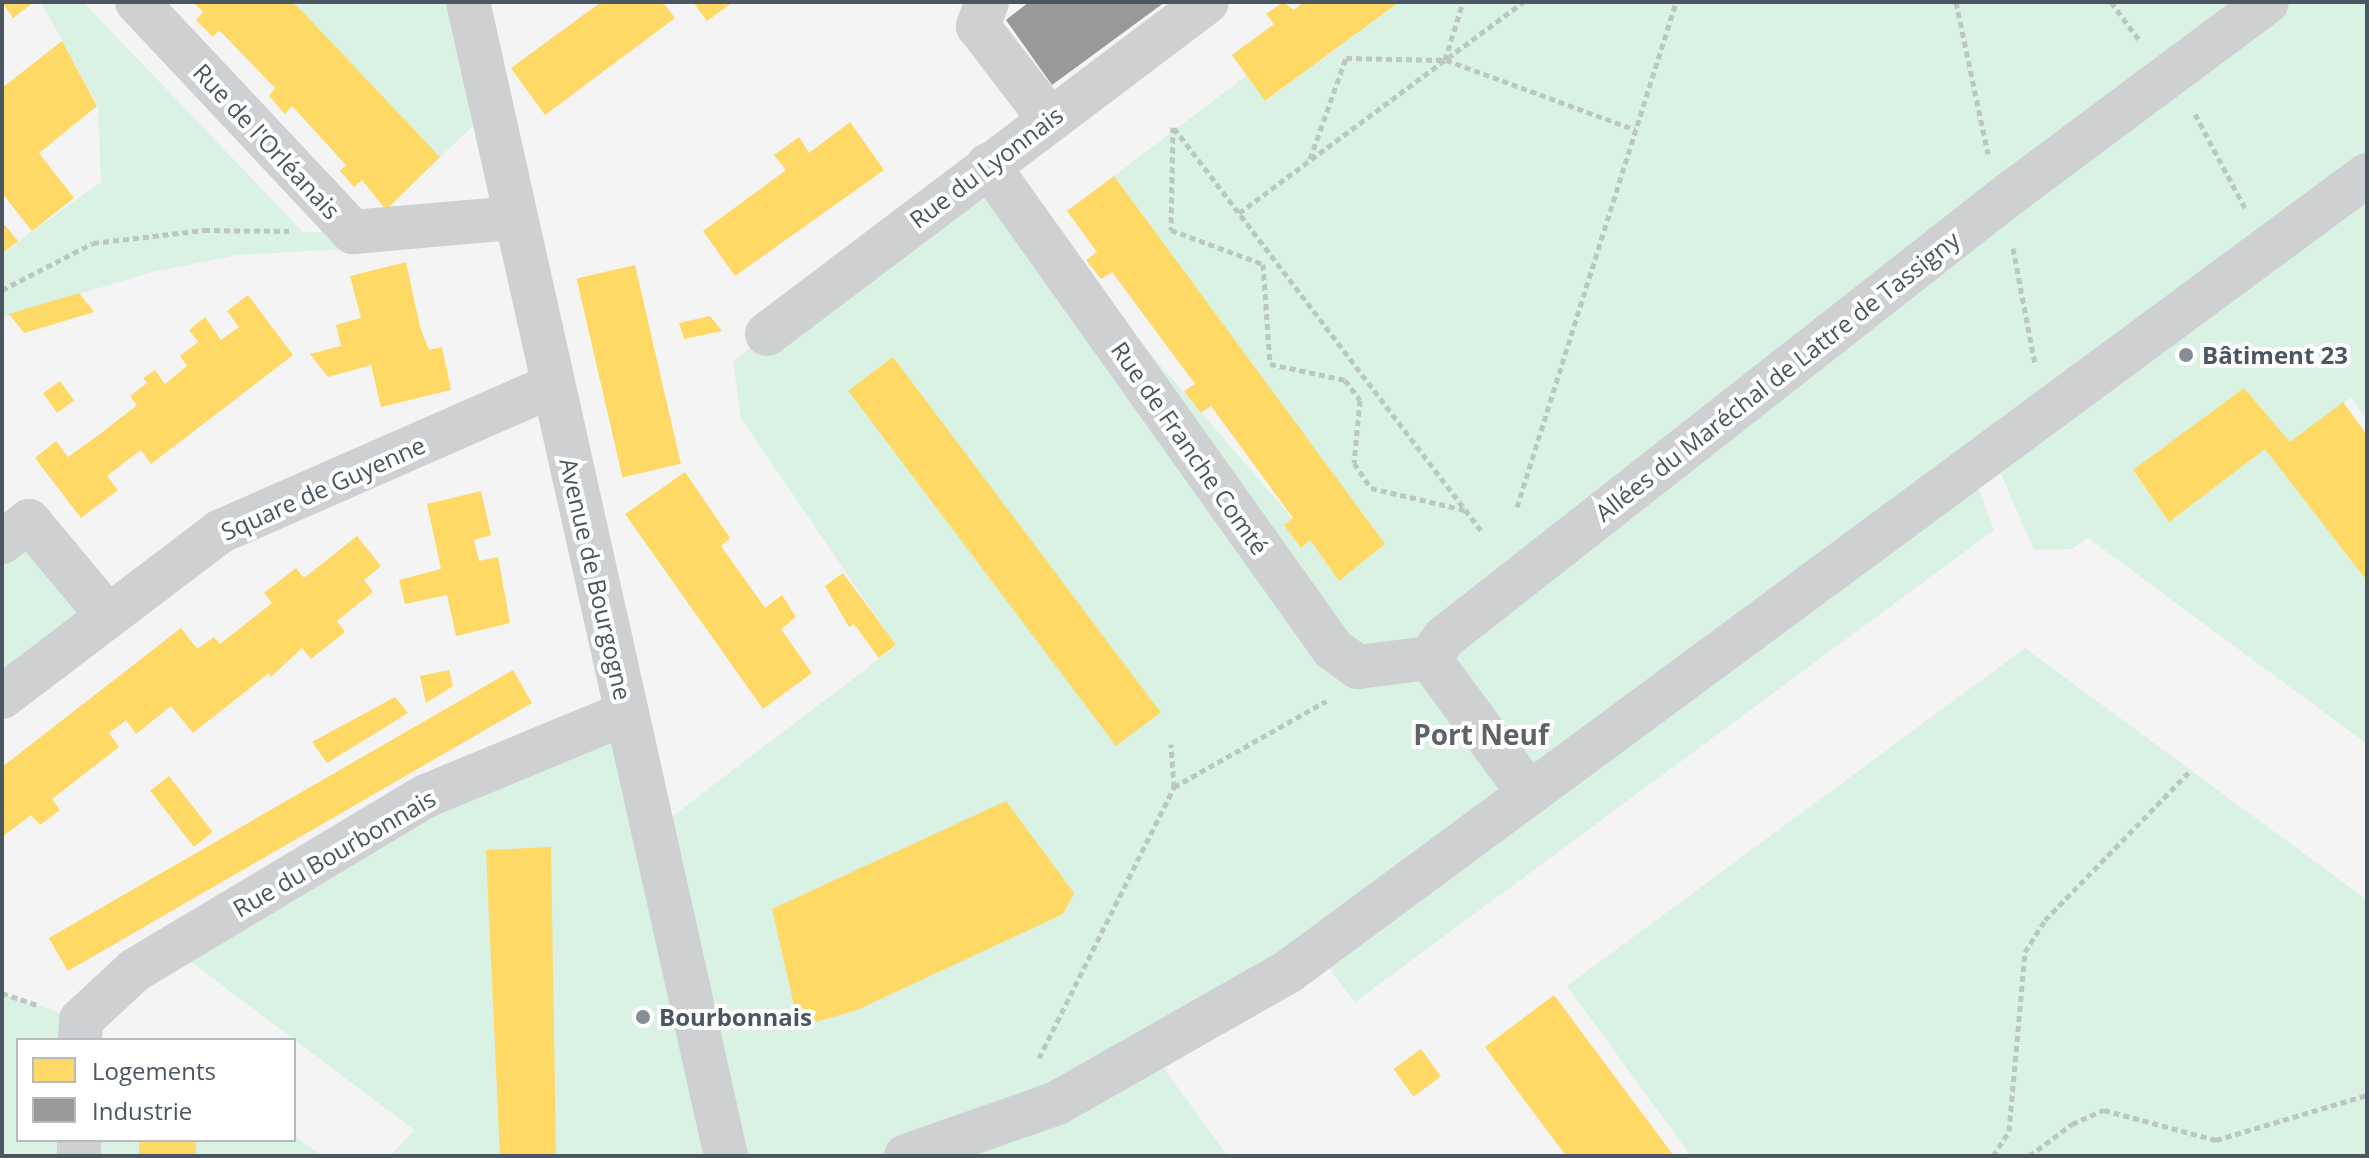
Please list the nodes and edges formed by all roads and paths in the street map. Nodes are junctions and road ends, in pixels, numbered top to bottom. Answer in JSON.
{"nodes":[{"id":1,"x":137,"y":2,"type":"edge"},
{"id":2,"x":987,"y":2,"type":"edge"},
{"id":3,"x":1207,"y":2,"type":"edge"},
{"id":4,"x":1463,"y":2,"type":"edge"},
{"id":5,"x":1523,"y":2,"type":"edge"},
{"id":6,"x":1676,"y":2,"type":"edge"},
{"id":7,"x":2111,"y":2,"type":"edge"},
{"id":8,"x":2118,"y":2,"type":"edge"},
{"id":9,"x":2267,"y":2,"type":"edge"},
{"id":10,"x":470,"y":4,"type":"edge"},
{"id":11,"x":2118,"y":12,"type":"junction"},
{"id":12,"x":1445,"y":60,"type":"junction"},
{"id":13,"x":2165,"y":78,"type":"junction"},
{"id":14,"x":1049,"y":119,"type":"junction"},
{"id":15,"x":1636,"y":130,"type":"junction"},
{"id":16,"x":1310,"y":160,"type":"junction"},
{"id":17,"x":988,"y":165,"type":"junction"},
{"id":18,"x":2367,"y":175,"type":"edge"},
{"id":19,"x":1239,"y":213,"type":"junction"},
{"id":20,"x":513,"y":218,"type":"junction"},
{"id":21,"x":353,"y":232,"type":"junction"},
{"id":22,"x":2265,"y":250,"type":"junction"},
{"id":23,"x":2,"y":290,"type":"edge"},
{"id":24,"x":767,"y":334,"type":"dead end"},
{"id":25,"x":552,"y":386,"type":"junction"},
{"id":26,"x":1517,"y":507,"type":"dead end"},
{"id":27,"x":1465,"y":510,"type":"junction"},
{"id":28,"x":1483,"y":533,"type":"dead end"},
{"id":29,"x":2,"y":542,"type":"edge"},
{"id":30,"x":108,"y":616,"type":"junction"},
{"id":31,"x":1429,"y":658,"type":"junction"},
{"id":32,"x":1358,"y":667,"type":"junction"},
{"id":33,"x":2,"y":697,"type":"edge"},
{"id":34,"x":626,"y":713,"type":"junction"},
{"id":35,"x":1171,"y":744,"type":"dead end"},
{"id":36,"x":2191,"y":770,"type":"dead end"},
{"id":37,"x":1174,"y":787,"type":"junction"},
{"id":38,"x":1528,"y":792,"type":"junction"},
{"id":39,"x":80,"y":1038,"type":"edge"},
{"id":40,"x":2367,"y":1095,"type":"edge"},
{"id":41,"x":1009,"y":1120,"type":"junction"},
{"id":42,"x":726,"y":1156,"type":"edge"},
{"id":43,"x":906,"y":1156,"type":"edge"},
{"id":44,"x":1993,"y":1156,"type":"edge"},
{"id":45,"x":2029,"y":1156,"type":"edge"}],
"edges":[{"from":1,"to":21,"type":"street","name":"Rue de l'Orléanais"},
{"from":2,"to":14,"type":"street"},
{"from":3,"to":14,"type":"street","name":"Rue du Lyonnais"},
{"from":4,"to":12,"type":"path"},
{"from":5,"to":12,"type":"path"},
{"from":6,"to":15,"type":"path"},
{"from":7,"to":11,"type":"path"},
{"from":8,"to":11,"type":"path"},
{"from":9,"to":13,"type":"street","name":"Allées du Maréchal de Lattre de Tassigny"},
{"from":10,"to":20,"type":"street","name":"Avenue de Bourgogne"},
{"from":11,"to":13,"type":"path"},
{"from":12,"to":15,"type":"path"},
{"from":12,"to":16,"type":"path"},
{"from":12,"to":16,"type":"path"},
{"from":13,"to":22,"type":"path"},
{"from":13,"to":31,"type":"street","name":"Allées du Maréchal de Lattre de Tassigny"},
{"from":14,"to":17,"type":"street","name":"Rue du Lyonnais"},
{"from":15,"to":26,"type":"path"},
{"from":16,"to":19,"type":"path"},
{"from":17,"to":24,"type":"street","name":"Rue du Lyonnais"},
{"from":17,"to":32,"type":"street","name":"Rue de Franche Comté"},
{"from":18,"to":22,"type":"street"},
{"from":19,"to":27,"type":"path"},
{"from":19,"to":27,"type":"path"},
{"from":20,"to":21,"type":"street","name":"Rue de l'Orléanais"},
{"from":20,"to":25,"type":"street","name":"Avenue de Bourgogne"},
{"from":21,"to":23,"type":"path"},
{"from":22,"to":38,"type":"street"},
{"from":25,"to":30,"type":"street","name":"Square de Guyenne"},
{"from":25,"to":34,"type":"street","name":"Avenue de Bourgogne"},
{"from":27,"to":28,"type":"path"},
{"from":29,"to":30,"type":"street"},
{"from":30,"to":33,"type":"street","name":"Square de Guyenne"},
{"from":31,"to":32,"type":"street"},
{"from":31,"to":38,"type":"street"},
{"from":32,"to":37,"type":"path"},
{"from":34,"to":39,"type":"street","name":"Rue du Bourbonnais"},
{"from":34,"to":42,"type":"street","name":"Avenue de Bourgogne"},
{"from":35,"to":37,"type":"path"},
{"from":36,"to":44,"type":"path"},
{"from":37,"to":41,"type":"path"},
{"from":38,"to":41,"type":"street"},
{"from":40,"to":45,"type":"path"},
{"from":41,"to":43,"type":"street"}]}
